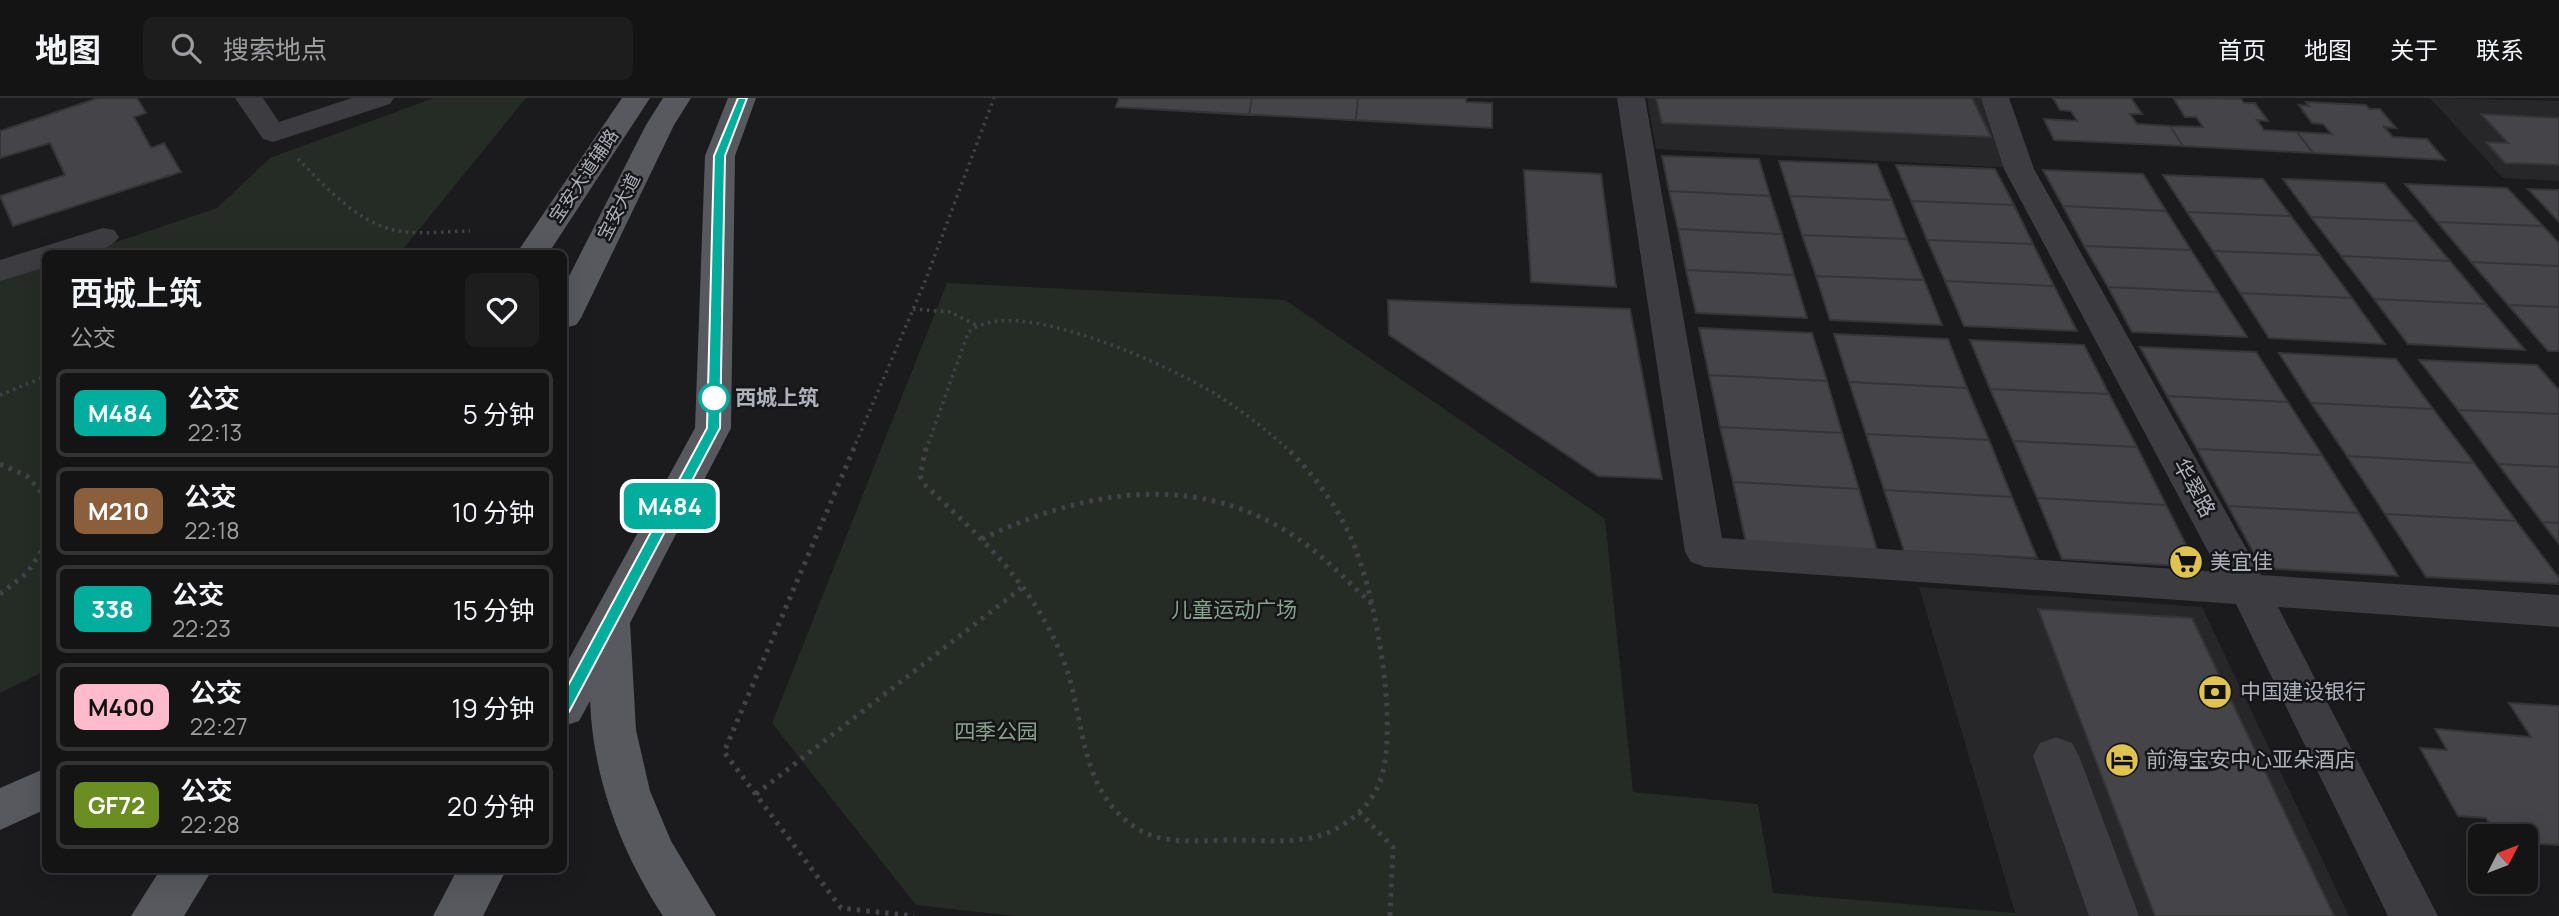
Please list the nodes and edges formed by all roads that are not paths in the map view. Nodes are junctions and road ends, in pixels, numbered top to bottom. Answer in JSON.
{"nodes":[{"id":1,"x":249,"y":98,"type":"edge"},
{"id":2,"x":380,"y":98,"type":"edge"},
{"id":3,"x":636,"y":98,"type":"edge"},
{"id":4,"x":677,"y":98,"type":"edge"},
{"id":5,"x":742,"y":98,"type":"edge"},
{"id":6,"x":1631,"y":98,"type":"edge"},
{"id":7,"x":1995,"y":98,"type":"edge"},
{"id":8,"x":103,"y":237,"type":"dead end"},
{"id":9,"x":64,"y":250,"type":"edge"},
{"id":10,"x":535,"y":250,"type":"edge"},
{"id":11,"x":42,"y":257,"type":"edge"},
{"id":12,"x":0,"y":271,"type":"edge"},
{"id":13,"x":567,"y":312,"type":"edge"},
{"id":14,"x":2249,"y":590,"type":"junction"},
{"id":15,"x":2559,"y":611,"type":"edge"},
{"id":16,"x":608,"y":619,"type":"junction"},
{"id":17,"x":567,"y":702,"type":"edge"},
{"id":18,"x":2056,"y":756,"type":"dead end"},
{"id":19,"x":42,"y":789,"type":"edge"},
{"id":20,"x":0,"y":810,"type":"edge"},
{"id":21,"x":186,"y":873,"type":"edge"},
{"id":22,"x":480,"y":873,"type":"edge"},
{"id":23,"x":156,"y":916,"type":"edge"},
{"id":24,"x":458,"y":916,"type":"edge"},
{"id":25,"x":691,"y":916,"type":"edge"},
{"id":26,"x":2113,"y":916,"type":"edge"},
{"id":27,"x":2413,"y":916,"type":"edge"}],
"edges":[{"from":1,"to":2,"type":"street"},
{"from":3,"to":10,"type":"main road","name":"宝安大道辅路"},
{"from":4,"to":13,"type":"main road","name":"宝安大道"},
{"from":5,"to":16,"type":"main road"},
{"from":6,"to":14,"type":"street"},
{"from":7,"to":14,"type":"street","name":"华翠路"},
{"from":8,"to":9,"type":"street"},
{"from":11,"to":12,"type":"street"},
{"from":14,"to":15,"type":"street"},
{"from":14,"to":27,"type":"street","name":"华翠路"},
{"from":16,"to":17,"type":"main road"},
{"from":16,"to":25,"type":"main road"},
{"from":18,"to":26,"type":"street"},
{"from":19,"to":20,"type":"main road"},
{"from":21,"to":23,"type":"main road"},
{"from":22,"to":24,"type":"main road"}]}
